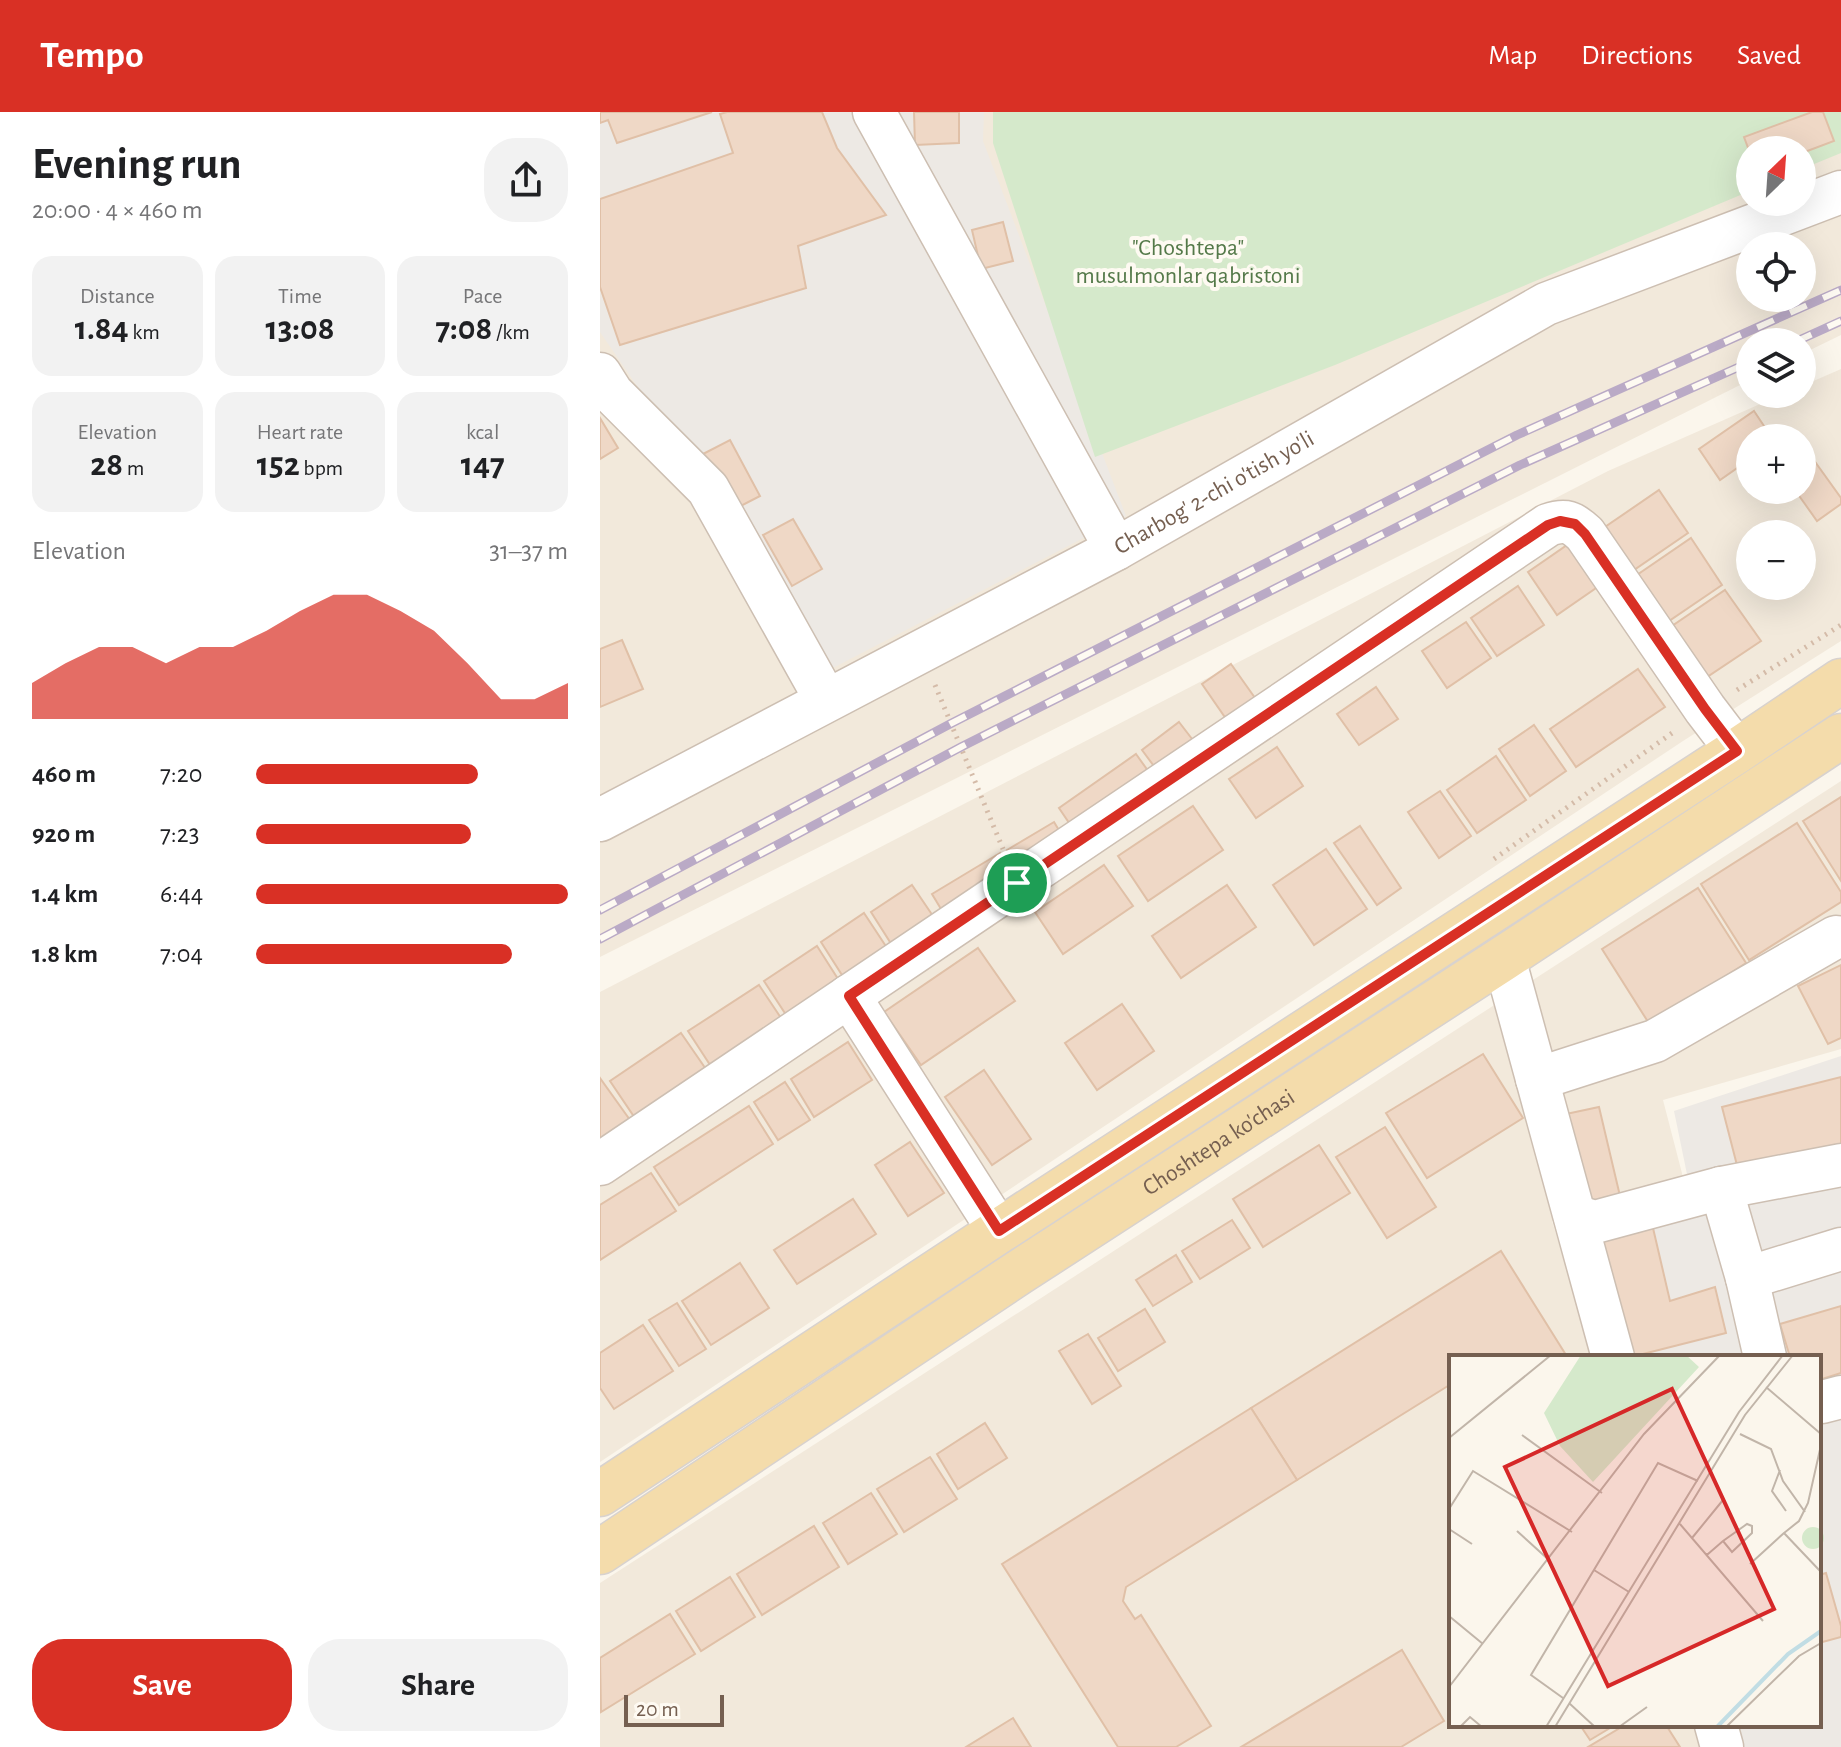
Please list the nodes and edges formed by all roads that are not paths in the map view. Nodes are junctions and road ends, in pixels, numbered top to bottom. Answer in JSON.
{"nodes":[{"id":1,"x":874,"y":112,"type":"edge"},
{"id":2,"x":1841,"y":192,"type":"edge"},
{"id":3,"x":600,"y":374,"type":"edge"},
{"id":4,"x":1116,"y":549,"type":"junction"},
{"id":5,"x":1841,"y":681,"type":"edge"},
{"id":6,"x":826,"y":700,"type":"junction"},
{"id":7,"x":1841,"y":736,"type":"edge"},
{"id":8,"x":1737,"y":751,"type":"junction"},
{"id":9,"x":601,"y":816,"type":"edge"},
{"id":10,"x":1836,"y":937,"type":"dead end"},
{"id":11,"x":1504,"y":958,"type":"junction"},
{"id":12,"x":849,"y":996,"type":"junction"},
{"id":13,"x":1537,"y":1079,"type":"junction"},
{"id":14,"x":600,"y":1164,"type":"edge"},
{"id":15,"x":1841,"y":1165,"type":"edge"},
{"id":16,"x":1721,"y":1188,"type":"junction"},
{"id":17,"x":1575,"y":1216,"type":"junction"},
{"id":18,"x":999,"y":1231,"type":"junction"},
{"id":19,"x":1841,"y":1249,"type":"edge"},
{"id":20,"x":1747,"y":1278,"type":"junction"},
{"id":21,"x":1612,"y":1355,"type":"edge"},
{"id":22,"x":1765,"y":1355,"type":"edge"},
{"id":23,"x":705,"y":1425,"type":"junction"},
{"id":24,"x":735,"y":1462,"type":"junction"},
{"id":25,"x":600,"y":1494,"type":"edge"},
{"id":26,"x":600,"y":1552,"type":"edge"},
{"id":27,"x":1717,"y":1727,"type":"edge"},
{"id":28,"x":1722,"y":1747,"type":"edge"}],
"edges":[{"from":1,"to":4,"type":"street"},
{"from":2,"to":4,"type":"street","name":"Charbog' 2-chi o'tish yo'li"},
{"from":3,"to":6,"type":"street"},
{"from":4,"to":6,"type":"street","name":"Charbog' 2-chi o'tish yo'li"},
{"from":5,"to":8,"type":"main road","name":"Choshtepa ko'chasi"},
{"from":6,"to":9,"type":"street","name":"Charbog' 2-chi o'tish yo'li"},
{"from":7,"to":11,"type":"main road","name":"Choshtepa ko'chasi"},
{"from":8,"to":12,"type":"street"},
{"from":8,"to":18,"type":"main road","name":"Choshtepa ko'chasi"},
{"from":10,"to":13,"type":"street"},
{"from":11,"to":13,"type":"street"},
{"from":11,"to":24,"type":"main road","name":"Choshtepa ko'chasi"},
{"from":12,"to":14,"type":"street"},
{"from":12,"to":18,"type":"street"},
{"from":13,"to":17,"type":"street"},
{"from":15,"to":16,"type":"street"},
{"from":16,"to":17,"type":"street"},
{"from":16,"to":20,"type":"street"},
{"from":17,"to":21,"type":"street"},
{"from":18,"to":23,"type":"main road","name":"Choshtepa ko'chasi"},
{"from":19,"to":20,"type":"street"},
{"from":20,"to":22,"type":"street"},
{"from":23,"to":24,"type":"main road"},
{"from":23,"to":25,"type":"main road","name":"Choshtepa ko'chasi"},
{"from":24,"to":26,"type":"main road","name":"Choshtepa ko'chasi"},
{"from":27,"to":28,"type":"street"}]}
